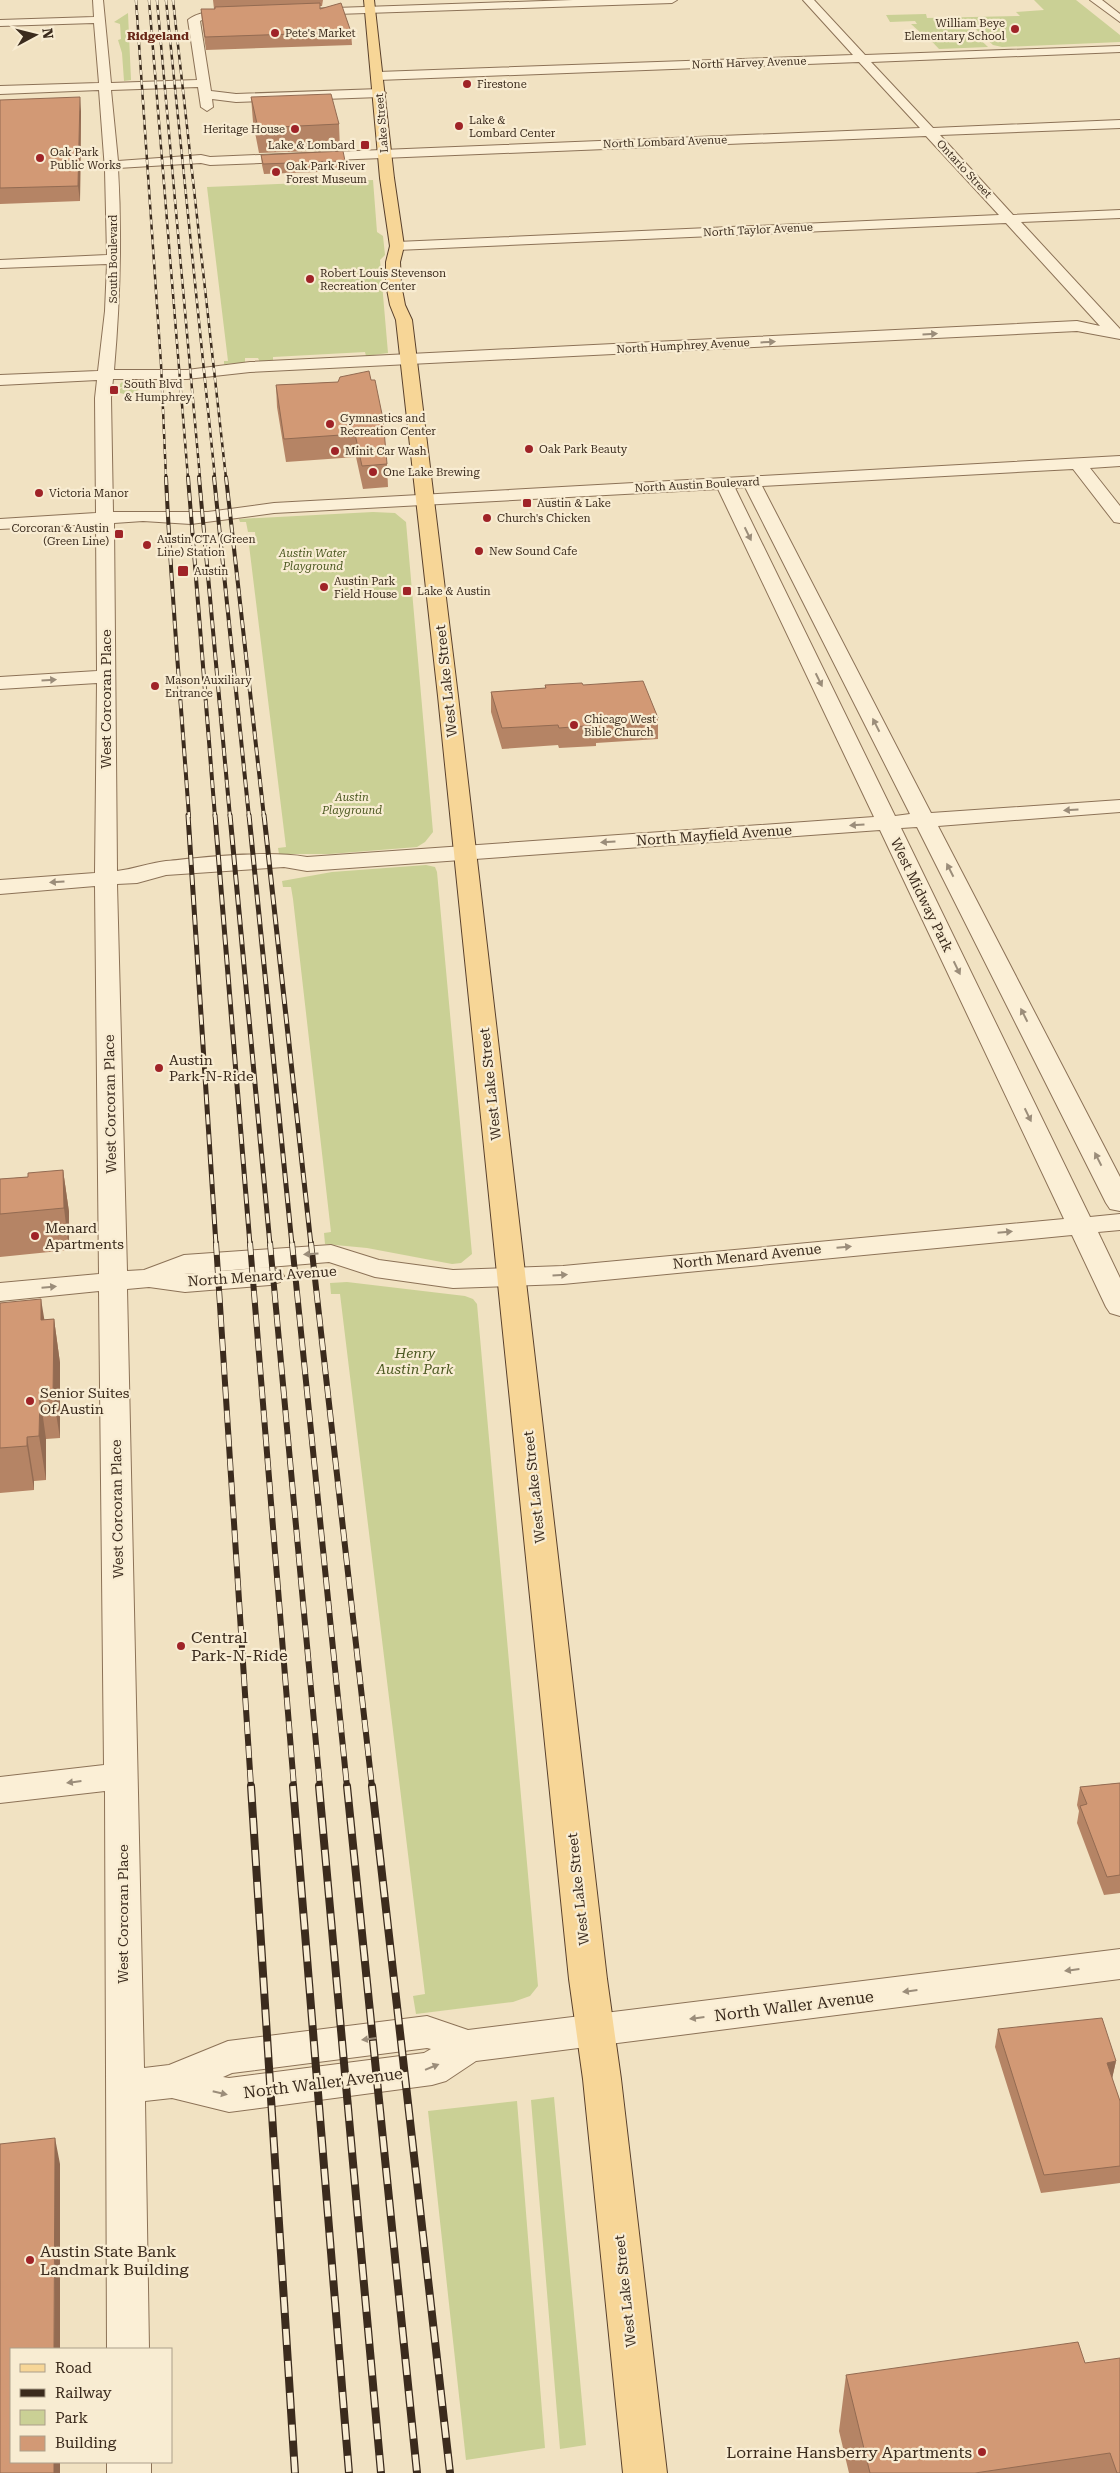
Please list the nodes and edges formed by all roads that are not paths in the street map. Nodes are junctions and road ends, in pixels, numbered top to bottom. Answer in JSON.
{"nodes":[{"id":1,"x":98,"y":0,"type":"edge"},
{"id":2,"x":672,"y":0,"type":"edge"},
{"id":3,"x":808,"y":0,"type":"edge"},
{"id":4,"x":1095,"y":0,"type":"edge"},
{"id":5,"x":370,"y":5,"type":"edge"},
{"id":6,"x":292,"y":12,"type":"edge"},
{"id":7,"x":253,"y":14,"type":"edge"},
{"id":8,"x":98,"y":20,"type":"junction"},
{"id":9,"x":1120,"y":20,"type":"edge"},
{"id":10,"x":0,"y":23,"type":"edge"},
{"id":11,"x":1120,"y":48,"type":"edge"},
{"id":12,"x":862,"y":58,"type":"junction"},
{"id":13,"x":378,"y":76,"type":"junction"},
{"id":14,"x":104,"y":86,"type":"junction"},
{"id":15,"x":203,"y":88,"type":"junction"},
{"id":16,"x":0,"y":90,"type":"edge"},
{"id":17,"x":380,"y":93,"type":"junction"},
{"id":18,"x":207,"y":107,"type":"dead end"},
{"id":19,"x":1120,"y":124,"type":"edge"},
{"id":20,"x":930,"y":132,"type":"junction"},
{"id":21,"x":385,"y":153,"type":"junction"},
{"id":22,"x":111,"y":165,"type":"junction"},
{"id":23,"x":1120,"y":214,"type":"edge"},
{"id":24,"x":1010,"y":219,"type":"junction"},
{"id":25,"x":397,"y":246,"type":"junction"},
{"id":26,"x":114,"y":259,"type":"junction"},
{"id":27,"x":0,"y":264,"type":"edge"},
{"id":28,"x":409,"y":264,"type":"dead end"},
{"id":29,"x":1118,"y":336,"type":"edge"},
{"id":30,"x":408,"y":359,"type":"junction"},
{"id":31,"x":105,"y":375,"type":"junction"},
{"id":32,"x":0,"y":380,"type":"edge"},
{"id":33,"x":1120,"y":461,"type":"edge"},
{"id":34,"x":1077,"y":463,"type":"junction"},
{"id":35,"x":751,"y":482,"type":"junction"},
{"id":36,"x":724,"y":483,"type":"junction"},
{"id":37,"x":425,"y":500,"type":"junction"},
{"id":38,"x":104,"y":518,"type":"junction"},
{"id":39,"x":1120,"y":518,"type":"edge"},
{"id":40,"x":0,"y":524,"type":"edge"},
{"id":41,"x":106,"y":676,"type":"junction"},
{"id":42,"x":0,"y":683,"type":"edge"},
{"id":43,"x":1120,"y":806,"type":"edge"},
{"id":44,"x":924,"y":820,"type":"junction"},
{"id":45,"x":887,"y":822,"type":"junction"},
{"id":46,"x":464,"y":852,"type":"junction"},
{"id":47,"x":121,"y":877,"type":"junction"},
{"id":48,"x":0,"y":887,"type":"edge"},
{"id":49,"x":1120,"y":1203,"type":"edge"},
{"id":50,"x":1120,"y":1222,"type":"edge"},
{"id":51,"x":1081,"y":1225,"type":"junction"},
{"id":52,"x":511,"y":1277,"type":"junction"},
{"id":53,"x":113,"y":1281,"type":"junction"},
{"id":54,"x":0,"y":1292,"type":"edge"},
{"id":55,"x":1120,"y":1307,"type":"edge"},
{"id":56,"x":122,"y":1776,"type":"junction"},
{"id":57,"x":0,"y":1790,"type":"edge"},
{"id":58,"x":1120,"y":1964,"type":"edge"},
{"id":59,"x":595,"y":2031,"type":"junction"},
{"id":60,"x":125,"y":2087,"type":"junction"},
{"id":61,"x":128,"y":2348,"type":"edge"},
{"id":62,"x":645,"y":2473,"type":"edge"}],
"edges":[{"from":1,"to":8,"type":"street","name":"South Boulevard"},
{"from":2,"to":5,"type":"street"},
{"from":3,"to":12,"type":"street","name":"Ontario Street"},
{"from":4,"to":9,"type":"street"},
{"from":5,"to":6,"type":"street"},
{"from":5,"to":13,"type":"main road","name":"Lake Street"},
{"from":7,"to":15,"type":"street"},
{"from":8,"to":10,"type":"street"},
{"from":8,"to":14,"type":"street","name":"South Boulevard"},
{"from":11,"to":12,"type":"street","name":"North Harvey Avenue"},
{"from":12,"to":13,"type":"street","name":"North Harvey Avenue"},
{"from":12,"to":20,"type":"street","name":"Ontario Street"},
{"from":13,"to":17,"type":"main road","name":"Lake Street"},
{"from":14,"to":15,"type":"street"},
{"from":14,"to":16,"type":"street"},
{"from":14,"to":22,"type":"street","name":"South Boulevard"},
{"from":15,"to":17,"type":"street"},
{"from":15,"to":18,"type":"street"},
{"from":17,"to":21,"type":"main road","name":"Lake Street"},
{"from":19,"to":20,"type":"street","name":"North Lombard Avenue"},
{"from":20,"to":21,"type":"street","name":"North Lombard Avenue"},
{"from":20,"to":24,"type":"street","name":"Ontario Street"},
{"from":21,"to":22,"type":"street","name":"North Lombard Avenue"},
{"from":21,"to":25,"type":"main road","name":"Lake Street"},
{"from":22,"to":26,"type":"street","name":"South Boulevard"},
{"from":23,"to":24,"type":"street","name":"North Taylor Avenue"},
{"from":24,"to":25,"type":"street","name":"North Taylor Avenue"},
{"from":24,"to":29,"type":"street","name":"Ontario Street"},
{"from":25,"to":28,"type":"main road","name":"Lake Street"},
{"from":25,"to":30,"type":"main road","name":"Lake Street"},
{"from":26,"to":27,"type":"street"},
{"from":26,"to":31,"type":"street","name":"South Boulevard"},
{"from":30,"to":29,"type":"street","name":"North Humphrey Avenue","one_way":true},
{"from":30,"to":31,"type":"street","name":"North Humphrey Avenue"},
{"from":30,"to":37,"type":"main road","name":"Lake Street"},
{"from":31,"to":32,"type":"street","name":"North Humphrey Avenue"},
{"from":31,"to":38,"type":"street","name":"South Boulevard"},
{"from":33,"to":34,"type":"street","name":"North Austin Boulevard"},
{"from":34,"to":35,"type":"street","name":"North Austin Boulevard"},
{"from":34,"to":39,"type":"street"},
{"from":35,"to":36,"type":"street","name":"North Austin Boulevard"},
{"from":44,"to":35,"type":"street","one_way":true},
{"from":36,"to":37,"type":"street","name":"North Austin Boulevard"},
{"from":36,"to":45,"type":"street","name":"West Midway Park","one_way":true},
{"from":37,"to":38,"type":"street","name":"North Austin Boulevard"},
{"from":37,"to":46,"type":"main road","name":"West Lake Street"},
{"from":38,"to":40,"type":"street","name":"North Austin Boulevard"},
{"from":38,"to":41,"type":"street","name":"West Corcoran Place"},
{"from":42,"to":41,"type":"street","one_way":true},
{"from":41,"to":47,"type":"street","name":"West Corcoran Place"},
{"from":43,"to":44,"type":"street","name":"North Mayfield Avenue","one_way":true},
{"from":44,"to":45,"type":"street","name":"North Mayfield Avenue"},
{"from":49,"to":44,"type":"street","one_way":true},
{"from":45,"to":46,"type":"street","name":"North Mayfield Avenue","one_way":true},
{"from":45,"to":51,"type":"street","name":"West Midway Park","one_way":true},
{"from":46,"to":47,"type":"street","name":"North Mayfield Avenue"},
{"from":46,"to":52,"type":"main road","name":"West Lake Street"},
{"from":47,"to":48,"type":"street","name":"North Mayfield Avenue","one_way":true},
{"from":47,"to":53,"type":"street","name":"West Corcoran Place"},
{"from":50,"to":51,"type":"street","name":"North Menard Avenue"},
{"from":52,"to":51,"type":"street","name":"North Menard Avenue","one_way":true},
{"from":51,"to":55,"type":"street","name":"West Midway Park"},
{"from":52,"to":53,"type":"street","name":"North Menard Avenue"},
{"from":52,"to":59,"type":"main road","name":"West Lake Street"},
{"from":54,"to":53,"type":"street","name":"North Menard Avenue","one_way":true},
{"from":53,"to":56,"type":"street","name":"West Corcoran Place"},
{"from":56,"to":57,"type":"street","one_way":true},
{"from":56,"to":60,"type":"street","name":"West Corcoran Place"},
{"from":58,"to":59,"type":"street","name":"North Waller Avenue","one_way":true},
{"from":59,"to":60,"type":"street","name":"North Waller Avenue"},
{"from":59,"to":62,"type":"main road","name":"West Lake Street"},
{"from":60,"to":61,"type":"street","name":"West Corcoran Place"}]}
